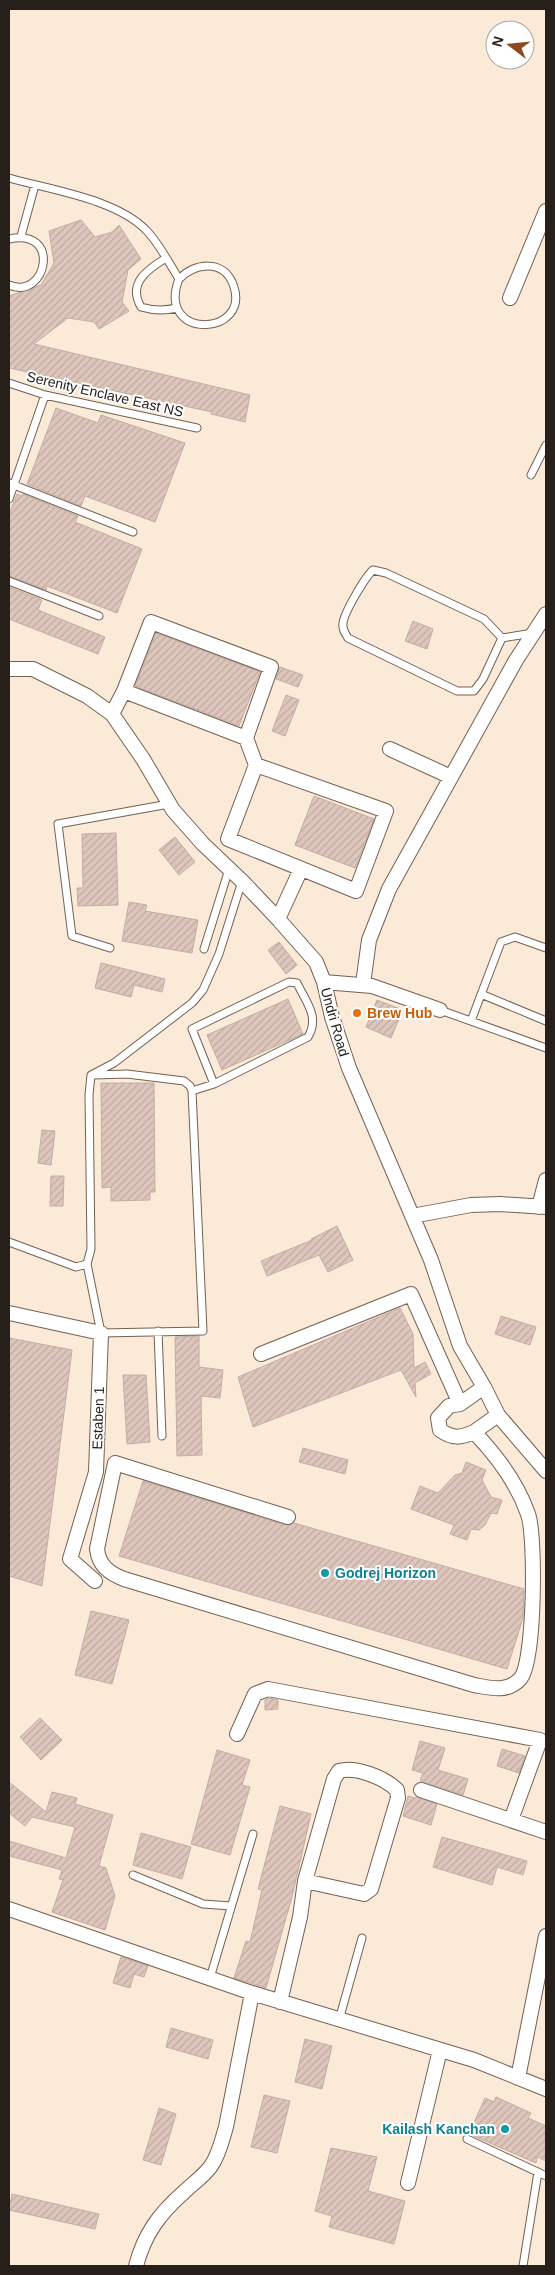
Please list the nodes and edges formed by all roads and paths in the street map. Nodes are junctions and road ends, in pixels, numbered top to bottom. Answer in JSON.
{"nodes":[{"id":1,"x":9,"y":178,"type":"edge"},
{"id":2,"x":35,"y":185,"type":"junction"},
{"id":3,"x":546,"y":211,"type":"edge"},
{"id":4,"x":21,"y":236,"type":"junction"},
{"id":5,"x":9,"y":239,"type":"edge"},
{"id":6,"x":166,"y":258,"type":"junction"},
{"id":7,"x":180,"y":279,"type":"junction"},
{"id":8,"x":9,"y":285,"type":"edge"},
{"id":9,"x":510,"y":298,"type":"dead end"},
{"id":10,"x":177,"y":308,"type":"junction"},
{"id":11,"x":9,"y":383,"type":"edge"},
{"id":12,"x":45,"y":395,"type":"junction"},
{"id":13,"x":197,"y":428,"type":"dead end"},
{"id":14,"x":546,"y":445,"type":"edge"},
{"id":15,"x":531,"y":476,"type":"dead end"},
{"id":16,"x":11,"y":483,"type":"edge"},
{"id":17,"x":9,"y":499,"type":"edge"},
{"id":18,"x":133,"y":532,"type":"dead end"},
{"id":19,"x":9,"y":581,"type":"edge"},
{"id":20,"x":546,"y":614,"type":"edge"},
{"id":21,"x":99,"y":616,"type":"dead end"},
{"id":22,"x":534,"y":633,"type":"junction"},
{"id":23,"x":502,"y":638,"type":"junction"},
{"id":24,"x":9,"y":668,"type":"edge"},
{"id":25,"x":124,"y":691,"type":"junction"},
{"id":26,"x":112,"y":714,"type":"junction"},
{"id":27,"x":246,"y":738,"type":"junction"},
{"id":28,"x":390,"y":748,"type":"dead end"},
{"id":29,"x":256,"y":765,"type":"junction"},
{"id":30,"x":451,"y":777,"type":"junction"},
{"id":31,"x":170,"y":804,"type":"junction"},
{"id":32,"x":229,"y":869,"type":"junction"},
{"id":33,"x":301,"y":869,"type":"junction"},
{"id":34,"x":242,"y":881,"type":"junction"},
{"id":35,"x":278,"y":919,"type":"junction"},
{"id":36,"x":110,"y":948,"type":"dead end"},
{"id":37,"x":546,"y":948,"type":"edge"},
{"id":38,"x":204,"y":949,"type":"dead end"},
{"id":39,"x":324,"y":982,"type":"junction"},
{"id":40,"x":363,"y":984,"type":"junction"},
{"id":41,"x":481,"y":994,"type":"junction"},
{"id":42,"x":440,"y":1010,"type":"joint"},
{"id":43,"x":471,"y":1021,"type":"junction"},
{"id":44,"x":546,"y":1021,"type":"edge"},
{"id":45,"x":546,"y":1048,"type":"edge"},
{"id":46,"x":92,"y":1076,"type":"junction"},
{"id":47,"x":214,"y":1084,"type":"junction"},
{"id":48,"x":192,"y":1091,"type":"junction"},
{"id":49,"x":546,"y":1180,"type":"edge"},
{"id":50,"x":542,"y":1207,"type":"edge"},
{"id":51,"x":412,"y":1216,"type":"junction"},
{"id":52,"x":9,"y":1242,"type":"edge"},
{"id":53,"x":87,"y":1264,"type":"junction"},
{"id":54,"x":9,"y":1313,"type":"edge"},
{"id":55,"x":158,"y":1331,"type":"junction"},
{"id":56,"x":101,"y":1333,"type":"junction"},
{"id":57,"x":261,"y":1354,"type":"dead end"},
{"id":58,"x":484,"y":1387,"type":"junction"},
{"id":59,"x":460,"y":1404,"type":"junction"},
{"id":60,"x":498,"y":1415,"type":"junction"},
{"id":61,"x":474,"y":1432,"type":"junction"},
{"id":62,"x":162,"y":1436,"type":"dead end"},
{"id":63,"x":546,"y":1471,"type":"edge"},
{"id":64,"x":288,"y":1517,"type":"dead end"},
{"id":65,"x":96,"y":1581,"type":"dead end"},
{"id":66,"x":237,"y":1734,"type":"dead end"},
{"id":67,"x":421,"y":1790,"type":"dead end"},
{"id":68,"x":511,"y":1820,"type":"junction"},
{"id":69,"x":546,"y":1832,"type":"edge"},
{"id":70,"x":253,"y":1834,"type":"dead end"},
{"id":71,"x":134,"y":1875,"type":"dead end"},
{"id":72,"x":305,"y":1881,"type":"junction"},
{"id":73,"x":232,"y":1906,"type":"junction"},
{"id":74,"x":9,"y":1909,"type":"edge"},
{"id":75,"x":546,"y":1936,"type":"edge"},
{"id":76,"x":362,"y":1938,"type":"dead end"},
{"id":77,"x":210,"y":1978,"type":"junction"},
{"id":78,"x":252,"y":1993,"type":"junction"},
{"id":79,"x":280,"y":2002,"type":"junction"},
{"id":80,"x":339,"y":2020,"type":"junction"},
{"id":81,"x":440,"y":2050,"type":"junction"},
{"id":82,"x":518,"y":2078,"type":"junction"},
{"id":83,"x":546,"y":2089,"type":"edge"},
{"id":84,"x":467,"y":2139,"type":"dead end"},
{"id":85,"x":538,"y":2172,"type":"junction"},
{"id":86,"x":546,"y":2176,"type":"edge"},
{"id":87,"x":408,"y":2183,"type":"dead end"},
{"id":88,"x":136,"y":2266,"type":"edge"},
{"id":89,"x":523,"y":2266,"type":"edge"}],
"edges":[{"from":1,"to":2,"type":"lane"},
{"from":2,"to":4,"type":"lane"},
{"from":2,"to":6,"type":"lane"},
{"from":3,"to":9,"type":"street"},
{"from":4,"to":5,"type":"lane"},
{"from":4,"to":8,"type":"lane"},
{"from":6,"to":7,"type":"lane"},
{"from":6,"to":10,"type":"lane"},
{"from":7,"to":10,"type":"lane"},
{"from":7,"to":10,"type":"lane"},
{"from":11,"to":12,"type":"lane","name":"Serenity Enclave East NS"},
{"from":12,"to":13,"type":"lane","name":"Serenity Enclave East NS"},
{"from":12,"to":16,"type":"lane"},
{"from":14,"to":15,"type":"lane"},
{"from":16,"to":17,"type":"lane"},
{"from":16,"to":18,"type":"lane"},
{"from":19,"to":21,"type":"lane"},
{"from":20,"to":22,"type":"street"},
{"from":22,"to":23,"type":"lane"},
{"from":22,"to":30,"type":"street"},
{"from":23,"to":23,"type":"lane"},
{"from":24,"to":26,"type":"street","name":"Undri Road"},
{"from":25,"to":26,"type":"street"},
{"from":25,"to":27,"type":"street"},
{"from":25,"to":27,"type":"street"},
{"from":26,"to":31,"type":"street","name":"Undri Road"},
{"from":27,"to":29,"type":"street"},
{"from":28,"to":30,"type":"street"},
{"from":29,"to":33,"type":"street"},
{"from":29,"to":33,"type":"street"},
{"from":30,"to":40,"type":"street"},
{"from":31,"to":32,"type":"street","name":"Undri Road"},
{"from":31,"to":36,"type":"lane"},
{"from":32,"to":34,"type":"street","name":"Undri Road"},
{"from":32,"to":38,"type":"lane"},
{"from":33,"to":35,"type":"street"},
{"from":34,"to":35,"type":"street","name":"Undri Road"},
{"from":34,"to":46,"type":"lane"},
{"from":35,"to":39,"type":"street","name":"Undri Road"},
{"from":37,"to":41,"type":"lane"},
{"from":39,"to":40,"type":"street"},
{"from":39,"to":51,"type":"street","name":"Undri Road"},
{"from":40,"to":42,"type":"street"},
{"from":41,"to":43,"type":"lane"},
{"from":41,"to":44,"type":"lane"},
{"from":42,"to":43,"type":"lane"},
{"from":43,"to":45,"type":"lane"},
{"from":46,"to":48,"type":"lane"},
{"from":46,"to":53,"type":"lane"},
{"from":47,"to":47,"type":"lane"},
{"from":47,"to":48,"type":"lane"},
{"from":48,"to":55,"type":"lane"},
{"from":49,"to":50,"type":"street"},
{"from":50,"to":51,"type":"street"},
{"from":51,"to":58,"type":"street","name":"Undri Road"},
{"from":52,"to":53,"type":"lane"},
{"from":53,"to":56,"type":"lane"},
{"from":54,"to":56,"type":"street"},
{"from":55,"to":56,"type":"lane"},
{"from":55,"to":62,"type":"lane"},
{"from":56,"to":65,"type":"street","name":"Estaben 1"},
{"from":57,"to":59,"type":"street"},
{"from":58,"to":59,"type":"street"},
{"from":58,"to":60,"type":"street","name":"Undri Road"},
{"from":59,"to":61,"type":"street"},
{"from":60,"to":61,"type":"street"},
{"from":60,"to":63,"type":"street","name":"Undri Road"},
{"from":61,"to":64,"type":"street"},
{"from":66,"to":68,"type":"street"},
{"from":67,"to":68,"type":"street"},
{"from":68,"to":69,"type":"street"},
{"from":70,"to":73,"type":"lane"},
{"from":71,"to":73,"type":"lane"},
{"from":72,"to":72,"type":"street"},
{"from":72,"to":79,"type":"street"},
{"from":73,"to":77,"type":"lane"},
{"from":74,"to":77,"type":"street"},
{"from":75,"to":82,"type":"street"},
{"from":76,"to":80,"type":"lane"},
{"from":77,"to":78,"type":"street"},
{"from":78,"to":79,"type":"street"},
{"from":78,"to":88,"type":"street"},
{"from":79,"to":80,"type":"street"},
{"from":80,"to":81,"type":"street"},
{"from":81,"to":82,"type":"street"},
{"from":81,"to":87,"type":"street"},
{"from":82,"to":83,"type":"street"},
{"from":84,"to":85,"type":"lane"},
{"from":85,"to":86,"type":"lane"},
{"from":85,"to":89,"type":"lane"}]}
